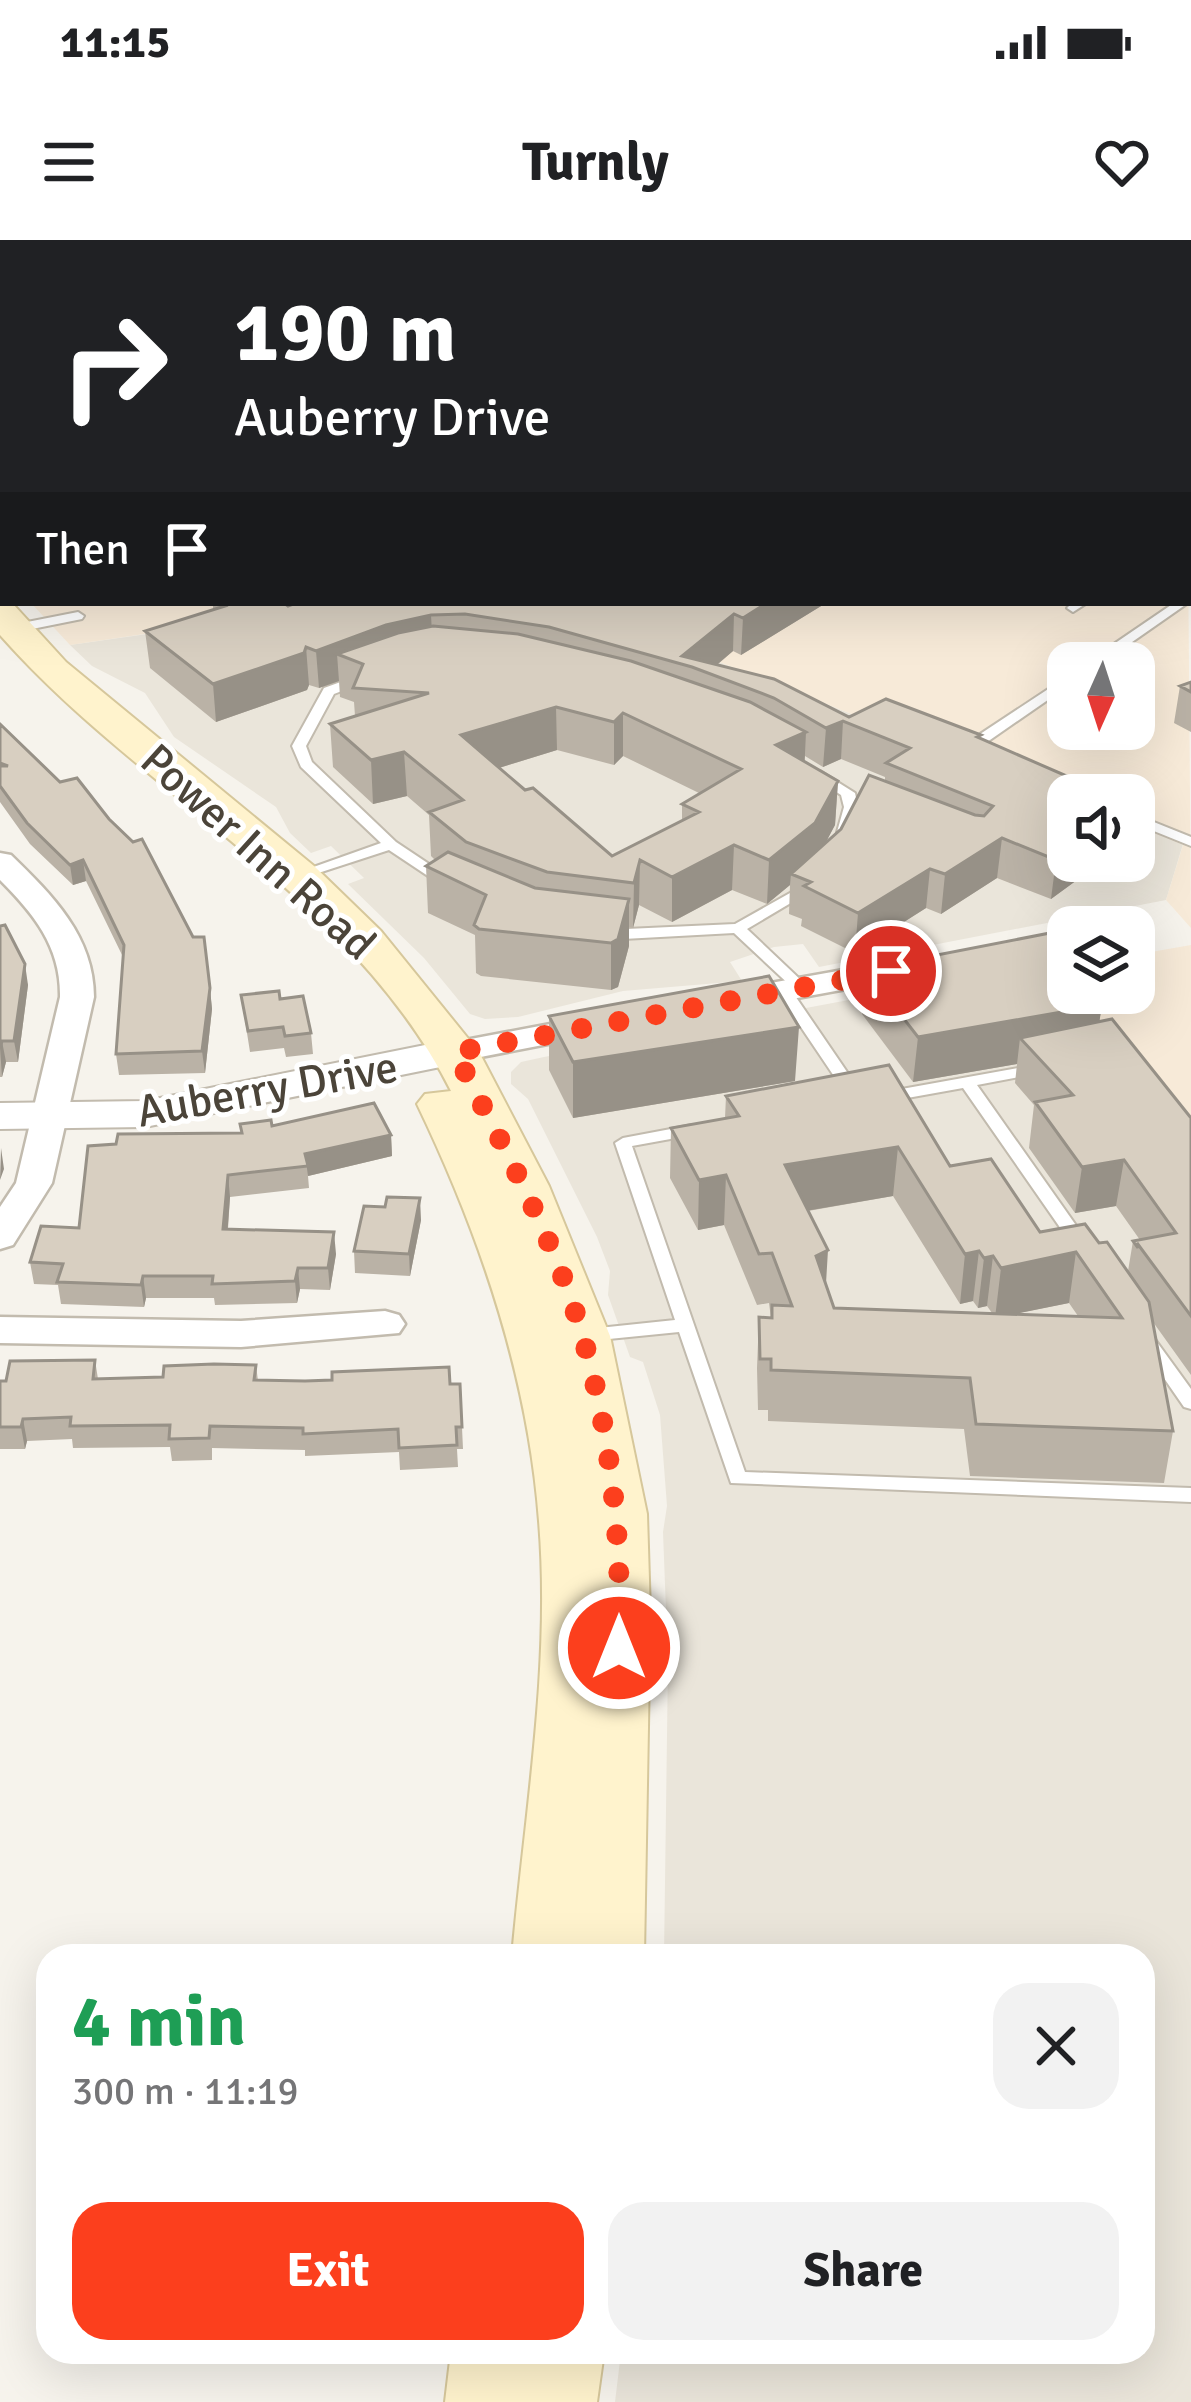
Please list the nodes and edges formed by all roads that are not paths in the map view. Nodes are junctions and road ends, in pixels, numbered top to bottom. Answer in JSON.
{"nodes":[{"id":1,"x":1178,"y":606,"type":"edge"},
{"id":2,"x":78,"y":616,"type":"dead end"},
{"id":3,"x":6,"y":632,"type":"edge"},
{"id":4,"x":1125,"y":642,"type":"edge"},
{"id":5,"x":381,"y":671,"type":"edge"},
{"id":6,"x":1047,"y":694,"type":"edge"},
{"id":7,"x":985,"y":757,"type":"edge"},
{"id":8,"x":805,"y":765,"type":"edge"},
{"id":9,"x":849,"y":798,"type":"junction"},
{"id":10,"x":871,"y":806,"type":"edge"},
{"id":11,"x":1155,"y":827,"type":"edge"},
{"id":12,"x":1191,"y":842,"type":"edge"},
{"id":13,"x":391,"y":844,"type":"junction"},
{"id":14,"x":838,"y":855,"type":"edge"},
{"id":15,"x":3,"y":869,"type":"edge"},
{"id":16,"x":298,"y":875,"type":"junction"},
{"id":17,"x":816,"y":878,"type":"edge"},
{"id":18,"x":452,"y":886,"type":"edge"},
{"id":19,"x":738,"y":928,"type":"junction"},
{"id":20,"x":578,"y":934,"type":"edge"},
{"id":21,"x":959,"y":959,"type":"edge"},
{"id":22,"x":792,"y":989,"type":"junction"},
{"id":23,"x":690,"y":1008,"type":"edge"},
{"id":24,"x":620,"y":1021,"type":"edge"},
{"id":25,"x":436,"y":1056,"type":"junction"},
{"id":26,"x":1054,"y":1067,"type":"edge"},
{"id":27,"x":967,"y":1082,"type":"junction"},
{"id":28,"x":859,"y":1101,"type":"junction"},
{"id":29,"x":835,"y":1106,"type":"edge"},
{"id":30,"x":0,"y":1116,"type":"edge"},
{"id":31,"x":49,"y":1117,"type":"junction"},
{"id":32,"x":718,"y":1126,"type":"edge"},
{"id":33,"x":0,"y":1237,"type":"edge"},
{"id":34,"x":1099,"y":1271,"type":"edge"},
{"id":35,"x":386,"y":1324,"type":"dead end"},
{"id":36,"x":686,"y":1325,"type":"junction"},
{"id":37,"x":1138,"y":1328,"type":"edge"},
{"id":38,"x":0,"y":1330,"type":"edge"},
{"id":39,"x":583,"y":1336,"type":"junction"},
{"id":40,"x":1191,"y":1403,"type":"edge"},
{"id":41,"x":1191,"y":1495,"type":"edge"},
{"id":42,"x":547,"y":1944,"type":"edge"},
{"id":43,"x":610,"y":1944,"type":"edge"},
{"id":44,"x":489,"y":2364,"type":"edge"},
{"id":45,"x":563,"y":2364,"type":"edge"},
{"id":46,"x":484,"y":2402,"type":"edge"},
{"id":47,"x":558,"y":2402,"type":"edge"}],
"edges":[{"from":1,"to":4,"type":"lane"},
{"from":2,"to":3,"type":"lane"},
{"from":3,"to":16,"type":"main road","name":"Power Inn Road"},
{"from":3,"to":25,"type":"main road","name":"Power Inn Road"},
{"from":5,"to":13,"type":"lane"},
{"from":6,"to":7,"type":"lane"},
{"from":8,"to":9,"type":"lane"},
{"from":9,"to":10,"type":"lane"},
{"from":9,"to":14,"type":"lane"},
{"from":11,"to":12,"type":"lane"},
{"from":13,"to":16,"type":"lane"},
{"from":13,"to":18,"type":"lane"},
{"from":15,"to":31,"type":"street"},
{"from":16,"to":25,"type":"main road","name":"Power Inn Road"},
{"from":17,"to":19,"type":"lane"},
{"from":19,"to":20,"type":"lane"},
{"from":19,"to":22,"type":"lane"},
{"from":21,"to":22,"type":"street"},
{"from":22,"to":23,"type":"street"},
{"from":22,"to":28,"type":"lane"},
{"from":24,"to":25,"type":"street","name":"Auberry Drive"},
{"from":25,"to":31,"type":"street","name":"Auberry Drive"},
{"from":25,"to":39,"type":"main road","name":"Power Inn Road"},
{"from":25,"to":42,"type":"main road","name":"Power Inn Road"},
{"from":26,"to":27,"type":"lane"},
{"from":27,"to":28,"type":"lane"},
{"from":27,"to":34,"type":"lane"},
{"from":28,"to":29,"type":"lane"},
{"from":30,"to":31,"type":"street","name":"Auberry Drive"},
{"from":31,"to":33,"type":"street"},
{"from":32,"to":36,"type":"lane"},
{"from":35,"to":38,"type":"street"},
{"from":36,"to":39,"type":"lane"},
{"from":36,"to":41,"type":"lane"},
{"from":37,"to":40,"type":"lane"},
{"from":39,"to":43,"type":"main road","name":"Power Inn Road"},
{"from":44,"to":46,"type":"main road"},
{"from":45,"to":47,"type":"main road"}]}
